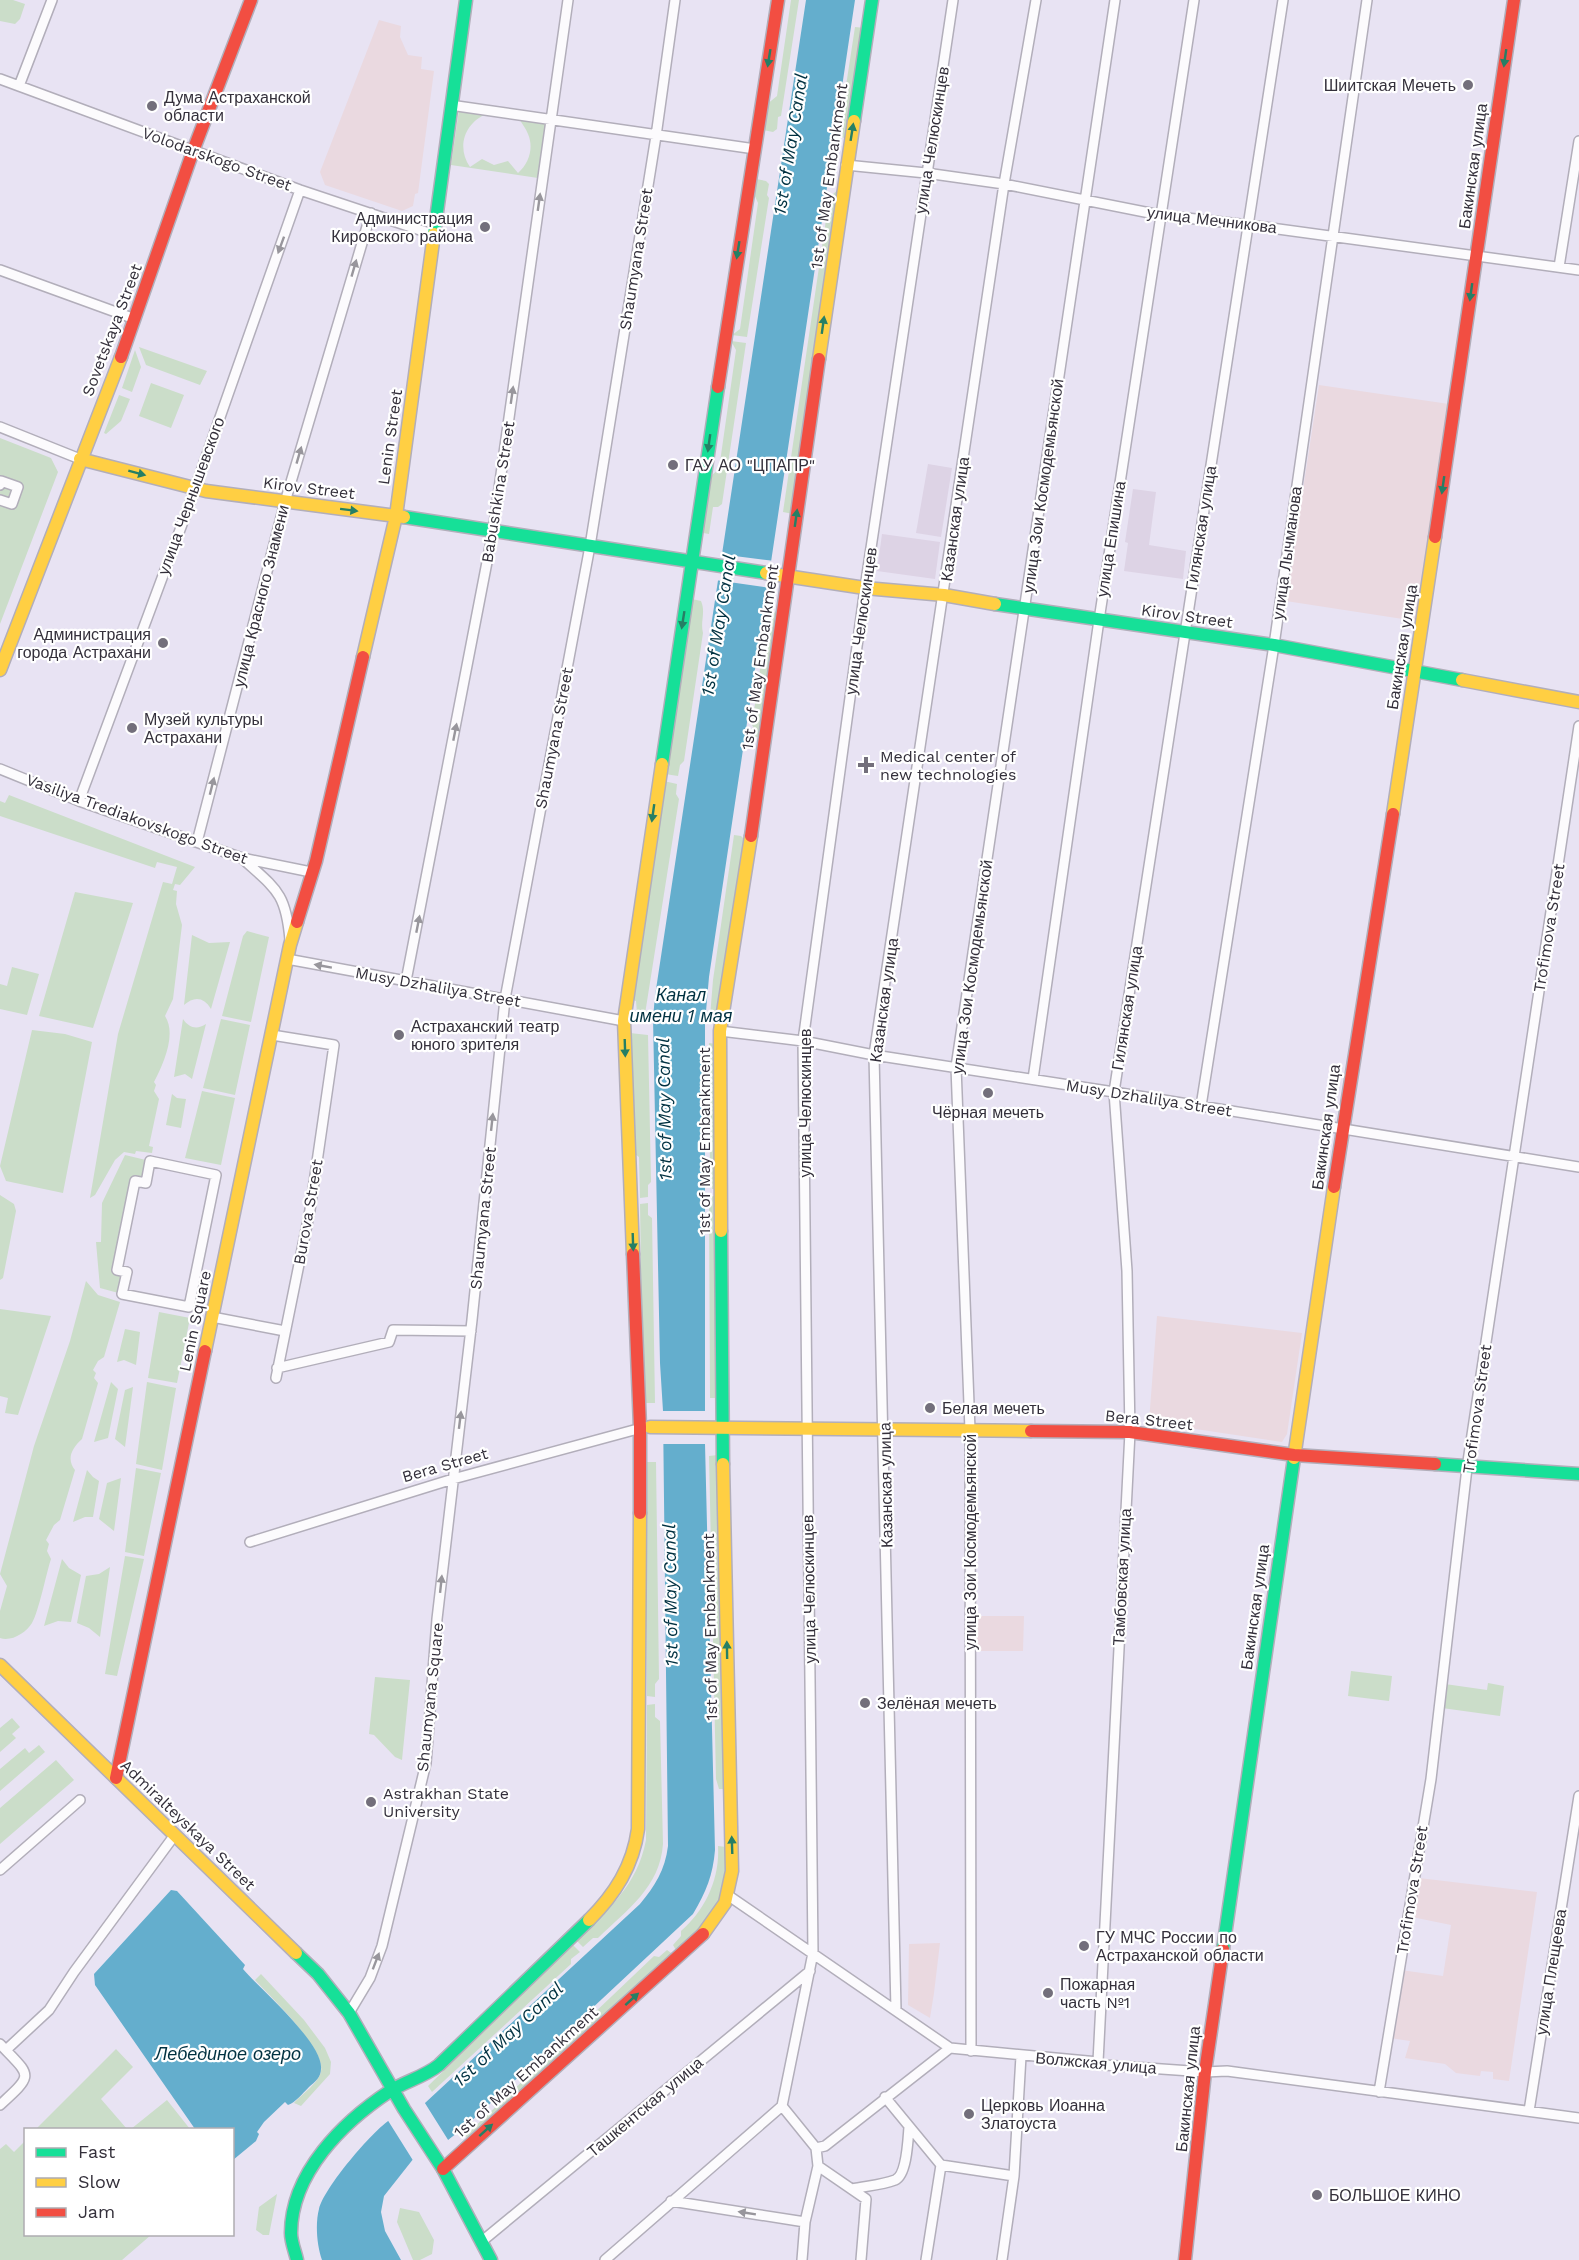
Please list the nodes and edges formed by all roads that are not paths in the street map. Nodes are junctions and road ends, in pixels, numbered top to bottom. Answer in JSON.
{"nodes":[{"id":1,"x":52,"y":0,"type":"edge"},
{"id":2,"x":251,"y":0,"type":"edge"},
{"id":3,"x":466,"y":0,"type":"edge"},
{"id":4,"x":568,"y":0,"type":"edge"},
{"id":5,"x":675,"y":0,"type":"edge"},
{"id":6,"x":778,"y":0,"type":"edge"},
{"id":7,"x":872,"y":0,"type":"edge"},
{"id":8,"x":953,"y":0,"type":"edge"},
{"id":9,"x":1036,"y":0,"type":"edge"},
{"id":10,"x":1115,"y":0,"type":"edge"},
{"id":11,"x":1194,"y":0,"type":"edge"},
{"id":12,"x":1283,"y":0,"type":"edge"},
{"id":13,"x":1367,"y":0,"type":"edge"},
{"id":14,"x":1514,"y":0,"type":"edge"},
{"id":15,"x":0,"y":80,"type":"edge"},
{"id":16,"x":19,"y":86,"type":"junction"},
{"id":17,"x":457,"y":106,"type":"dead end"},
{"id":18,"x":550,"y":119,"type":"junction"},
{"id":19,"x":656,"y":136,"type":"junction"},
{"id":20,"x":1579,"y":141,"type":"edge"},
{"id":21,"x":755,"y":149,"type":"junction"},
{"id":22,"x":193,"y":151,"type":"junction"},
{"id":23,"x":846,"y":165,"type":"junction"},
{"id":24,"x":926,"y":173,"type":"junction"},
{"id":25,"x":1004,"y":184,"type":"junction"},
{"id":26,"x":300,"y":190,"type":"junction"},
{"id":27,"x":1085,"y":200,"type":"junction"},
{"id":28,"x":371,"y":213,"type":"junction"},
{"id":29,"x":1160,"y":214,"type":"junction"},
{"id":30,"x":1249,"y":225,"type":"junction"},
{"id":31,"x":435,"y":236,"type":"junction"},
{"id":32,"x":1332,"y":236,"type":"junction"},
{"id":33,"x":1477,"y":256,"type":"junction"},
{"id":34,"x":1559,"y":267,"type":"junction"},
{"id":35,"x":0,"y":270,"type":"edge"},
{"id":36,"x":1579,"y":270,"type":"edge"},
{"id":37,"x":135,"y":319,"type":"junction"},
{"id":38,"x":0,"y":427,"type":"edge"},
{"id":39,"x":80,"y":459,"type":"junction"},
{"id":40,"x":0,"y":485,"type":"edge"},
{"id":41,"x":195,"y":488,"type":"junction"},
{"id":42,"x":0,"y":500,"type":"edge"},
{"id":43,"x":285,"y":502,"type":"junction"},
{"id":44,"x":396,"y":516,"type":"junction"},
{"id":45,"x":494,"y":531,"type":"junction"},
{"id":46,"x":590,"y":546,"type":"junction"},
{"id":47,"x":692,"y":562,"type":"junction"},
{"id":48,"x":783,"y":575,"type":"junction"},
{"id":49,"x":865,"y":588,"type":"junction"},
{"id":50,"x":944,"y":595,"type":"junction"},
{"id":51,"x":1025,"y":609,"type":"junction"},
{"id":52,"x":1099,"y":620,"type":"junction"},
{"id":53,"x":1185,"y":632,"type":"junction"},
{"id":54,"x":1274,"y":645,"type":"junction"},
{"id":55,"x":0,"y":670,"type":"edge"},
{"id":56,"x":1416,"y":670,"type":"junction"},
{"id":57,"x":1579,"y":702,"type":"edge"},
{"id":58,"x":1579,"y":726,"type":"edge"},
{"id":59,"x":0,"y":769,"type":"edge"},
{"id":60,"x":79,"y":801,"type":"junction"},
{"id":61,"x":197,"y":842,"type":"junction"},
{"id":62,"x":242,"y":858,"type":"junction"},
{"id":63,"x":311,"y":872,"type":"junction"},
{"id":64,"x":290,"y":945,"type":"junction"},
{"id":65,"x":287,"y":960,"type":"junction"},
{"id":66,"x":406,"y":981,"type":"junction"},
{"id":67,"x":505,"y":999,"type":"junction"},
{"id":68,"x":624,"y":1021,"type":"junction"},
{"id":69,"x":720,"y":1031,"type":"junction"},
{"id":70,"x":272,"y":1035,"type":"junction"},
{"id":71,"x":803,"y":1041,"type":"junction"},
{"id":72,"x":874,"y":1055,"type":"junction"},
{"id":73,"x":956,"y":1067,"type":"junction"},
{"id":74,"x":1033,"y":1079,"type":"junction"},
{"id":75,"x":1114,"y":1092,"type":"junction"},
{"id":76,"x":1201,"y":1106,"type":"junction"},
{"id":77,"x":1342,"y":1130,"type":"junction"},
{"id":78,"x":1515,"y":1156,"type":"junction"},
{"id":79,"x":1579,"y":1167,"type":"edge"},
{"id":80,"x":216,"y":1175,"type":"joint"},
{"id":81,"x":212,"y":1317,"type":"junction"},
{"id":82,"x":285,"y":1331,"type":"junction"},
{"id":83,"x":471,"y":1331,"type":"junction"},
{"id":84,"x":645,"y":1427,"type":"junction"},
{"id":85,"x":718,"y":1427,"type":"junction"},
{"id":86,"x":807,"y":1428,"type":"junction"},
{"id":87,"x":885,"y":1428,"type":"junction"},
{"id":88,"x":970,"y":1430,"type":"junction"},
{"id":89,"x":1130,"y":1432,"type":"junction"},
{"id":90,"x":1294,"y":1455,"type":"junction"},
{"id":91,"x":1467,"y":1468,"type":"junction"},
{"id":92,"x":1579,"y":1474,"type":"edge"},
{"id":93,"x":453,"y":1479,"type":"junction"},
{"id":94,"x":250,"y":1542,"type":"dead end"},
{"id":95,"x":0,"y":1665,"type":"edge"},
{"id":96,"x":116,"y":1778,"type":"junction"},
{"id":97,"x":1579,"y":1796,"type":"edge"},
{"id":98,"x":80,"y":1800,"type":"dead end"},
{"id":99,"x":174,"y":1836,"type":"junction"},
{"id":100,"x":0,"y":1870,"type":"edge"},
{"id":101,"x":729,"y":1896,"type":"junction"},
{"id":102,"x":813,"y":1953,"type":"junction"},
{"id":103,"x":810,"y":1971,"type":"junction"},
{"id":104,"x":896,"y":2010,"type":"junction"},
{"id":105,"x":349,"y":2013,"type":"junction"},
{"id":106,"x":3,"y":2047,"type":"edge"},
{"id":107,"x":950,"y":2048,"type":"junction"},
{"id":108,"x":971,"y":2051,"type":"junction"},
{"id":109,"x":1021,"y":2056,"type":"junction"},
{"id":110,"x":1098,"y":2062,"type":"junction"},
{"id":111,"x":1205,"y":2072,"type":"junction"},
{"id":112,"x":393,"y":2089,"type":"junction"},
{"id":113,"x":1379,"y":2092,"type":"junction"},
{"id":114,"x":885,"y":2097,"type":"junction"},
{"id":115,"x":0,"y":2105,"type":"edge"},
{"id":116,"x":782,"y":2106,"type":"junction"},
{"id":117,"x":1529,"y":2111,"type":"junction"},
{"id":118,"x":1579,"y":2118,"type":"edge"},
{"id":119,"x":909,"y":2127,"type":"junction"},
{"id":120,"x":816,"y":2148,"type":"junction"},
{"id":121,"x":440,"y":2164,"type":"junction"},
{"id":122,"x":941,"y":2165,"type":"junction"},
{"id":123,"x":818,"y":2166,"type":"junction"},
{"id":124,"x":1014,"y":2176,"type":"junction"},
{"id":125,"x":852,"y":2189,"type":"junction"},
{"id":126,"x":671,"y":2201,"type":"junction"},
{"id":127,"x":805,"y":2222,"type":"junction"},
{"id":128,"x":481,"y":2242,"type":"junction"},
{"id":129,"x":297,"y":2260,"type":"edge"},
{"id":130,"x":491,"y":2260,"type":"edge"},
{"id":131,"x":605,"y":2260,"type":"edge"},
{"id":132,"x":802,"y":2260,"type":"edge"},
{"id":133,"x":861,"y":2260,"type":"edge"},
{"id":134,"x":926,"y":2260,"type":"edge"},
{"id":135,"x":1002,"y":2260,"type":"edge"},
{"id":136,"x":1185,"y":2260,"type":"edge"}],
"edges":[{"from":1,"to":16,"type":"street"},
{"from":2,"to":22,"type":"main road","name":"Sovetskaya Street"},
{"from":3,"to":31,"type":"main road","name":"Lenin Street"},
{"from":4,"to":18,"type":"street","name":"Babushkina Street"},
{"from":5,"to":19,"type":"street","name":"Shaumyana Street"},
{"from":6,"to":21,"type":"main road","one_way":true},
{"from":23,"to":7,"type":"main road","name":"1st of May Embankment","one_way":true},
{"from":8,"to":24,"type":"street","name":"улица Челюскинцев"},
{"from":9,"to":25,"type":"street","name":"Казанская улица"},
{"from":10,"to":27,"type":"street","name":"улица Зои Космодемьянской"},
{"from":11,"to":29,"type":"street","name":"улица Епишина"},
{"from":12,"to":30,"type":"street","name":"Гилянская улица"},
{"from":13,"to":32,"type":"street","name":"улица Лычманова"},
{"from":14,"to":33,"type":"main road","name":"Бакинская улица","one_way":true},
{"from":15,"to":16,"type":"street","name":"Volodarskogo Street"},
{"from":16,"to":22,"type":"street","name":"Volodarskogo Street"},
{"from":17,"to":18,"type":"street"},
{"from":18,"to":19,"type":"street"},
{"from":45,"to":18,"type":"street","name":"Babushkina Street","one_way":true},
{"from":19,"to":21,"type":"street"},
{"from":19,"to":46,"type":"street","name":"Shaumyana Street"},
{"from":20,"to":34,"type":"street"},
{"from":21,"to":47,"type":"main road","one_way":true},
{"from":22,"to":26,"type":"street","name":"Volodarskogo Street"},
{"from":22,"to":37,"type":"main road","name":"Sovetskaya Street"},
{"from":23,"to":24,"type":"street","name":"улица Мечникова"},
{"from":48,"to":23,"type":"main road","name":"1st of May Embankment","one_way":true},
{"from":24,"to":25,"type":"street","name":"улица Мечникова"},
{"from":24,"to":49,"type":"street","name":"улица Челюскинцев"},
{"from":25,"to":27,"type":"street","name":"улица Мечникова"},
{"from":25,"to":50,"type":"street","name":"Казанская улица"},
{"from":26,"to":28,"type":"street","name":"Volodarskogo Street"},
{"from":26,"to":41,"type":"street","name":"улица Чернышевского","one_way":true},
{"from":27,"to":29,"type":"street","name":"улица Мечникова"},
{"from":27,"to":51,"type":"street","name":"улица Зои Космодемьянской"},
{"from":28,"to":31,"type":"street","name":"Volodarskogo Street"},
{"from":43,"to":28,"type":"street","name":"улица Красного Знамени","one_way":true},
{"from":29,"to":30,"type":"street","name":"улица Мечникова"},
{"from":29,"to":52,"type":"street","name":"улица Епишина"},
{"from":30,"to":32,"type":"street","name":"улица Мечникова"},
{"from":30,"to":53,"type":"street","name":"Гилянская улица"},
{"from":31,"to":44,"type":"main road","name":"Lenin Street"},
{"from":32,"to":33,"type":"street","name":"улица Мечникова"},
{"from":32,"to":54,"type":"street","name":"улица Лычманова"},
{"from":33,"to":34,"type":"street","name":"улица Мечникова"},
{"from":33,"to":56,"type":"main road","name":"Бакинская улица","one_way":true},
{"from":34,"to":36,"type":"street","name":"улица Мечникова"},
{"from":35,"to":37,"type":"street"},
{"from":37,"to":39,"type":"main road","name":"Sovetskaya Street"},
{"from":38,"to":39,"type":"street","name":"Kirov Street"},
{"from":39,"to":41,"type":"main road","name":"Kirov Street","one_way":true},
{"from":39,"to":55,"type":"main road","name":"Sovetskaya Street"},
{"from":40,"to":42,"type":"street"},
{"from":41,"to":43,"type":"main road","name":"Kirov Street"},
{"from":41,"to":60,"type":"street","name":"улица Чернышевского"},
{"from":43,"to":44,"type":"main road","name":"Kirov Street","one_way":true},
{"from":61,"to":43,"type":"street","name":"улица Красного Знамени","one_way":true},
{"from":44,"to":45,"type":"main road","name":"Kirov Street"},
{"from":44,"to":63,"type":"main road","name":"Lenin Street"},
{"from":45,"to":46,"type":"main road","name":"Kirov Street"},
{"from":66,"to":45,"type":"street","name":"Babushkina Street","one_way":true},
{"from":46,"to":47,"type":"main road","name":"Kirov Street"},
{"from":46,"to":67,"type":"street","name":"Shaumyana Street"},
{"from":47,"to":48,"type":"main road","name":"Kirov Street"},
{"from":47,"to":68,"type":"main road","one_way":true},
{"from":48,"to":49,"type":"main road","name":"Kirov Street"},
{"from":48,"to":69,"type":"main road","name":"1st of May Embankment"},
{"from":49,"to":50,"type":"main road","name":"Kirov Street"},
{"from":49,"to":71,"type":"street","name":"улица Челюскинцев"},
{"from":50,"to":51,"type":"main road","name":"Kirov Street"},
{"from":50,"to":72,"type":"street","name":"Казанская улица"},
{"from":51,"to":52,"type":"main road","name":"Kirov Street"},
{"from":51,"to":73,"type":"street","name":"улица Зои Космодемьянской"},
{"from":52,"to":53,"type":"main road","name":"Kirov Street"},
{"from":52,"to":74,"type":"street","name":"улица Епишина"},
{"from":53,"to":54,"type":"main road","name":"Kirov Street"},
{"from":53,"to":75,"type":"street","name":"Гилянская улица"},
{"from":54,"to":56,"type":"main road","name":"Kirov Street"},
{"from":54,"to":76,"type":"street","name":"улица Лычманова"},
{"from":56,"to":57,"type":"main road","name":"Kirov Street"},
{"from":56,"to":77,"type":"main road","name":"Бакинская улица"},
{"from":58,"to":78,"type":"street","name":"Trofimova Street"},
{"from":59,"to":60,"type":"street","name":"Vasiliya Trediakovskogo Street"},
{"from":60,"to":61,"type":"street","name":"Vasiliya Trediakovskogo Street"},
{"from":61,"to":62,"type":"street","name":"Vasiliya Trediakovskogo Street"},
{"from":62,"to":63,"type":"street","name":"Vasiliya Trediakovskogo Street"},
{"from":62,"to":64,"type":"street"},
{"from":63,"to":64,"type":"main road","name":"Lenin Square"},
{"from":64,"to":65,"type":"main road","name":"Lenin Square"},
{"from":66,"to":65,"type":"street","name":"Musy Dzhalilya Street","one_way":true},
{"from":65,"to":70,"type":"main road","name":"Lenin Square"},
{"from":66,"to":67,"type":"street","name":"Musy Dzhalilya Street"},
{"from":67,"to":68,"type":"street","name":"Musy Dzhalilya Street"},
{"from":83,"to":67,"type":"street","name":"Shaumyana Street","one_way":true},
{"from":68,"to":84,"type":"main road","one_way":true},
{"from":69,"to":71,"type":"street","name":"Musy Dzhalilya Street"},
{"from":69,"to":85,"type":"main road","name":"1st of May Embankment"},
{"from":70,"to":81,"type":"main road","name":"Lenin Square"},
{"from":70,"to":82,"type":"street","name":"Burova Street"},
{"from":71,"to":72,"type":"street","name":"Musy Dzhalilya Street"},
{"from":71,"to":86,"type":"street","name":"улица Челюскинцев"},
{"from":72,"to":73,"type":"street","name":"Musy Dzhalilya Street"},
{"from":72,"to":87,"type":"street","name":"Казанская улица"},
{"from":73,"to":74,"type":"street","name":"Musy Dzhalilya Street"},
{"from":73,"to":88,"type":"street","name":"улица Зои Космодемьянской"},
{"from":74,"to":75,"type":"street","name":"Musy Dzhalilya Street"},
{"from":75,"to":76,"type":"street","name":"Musy Dzhalilya Street"},
{"from":75,"to":89,"type":"street","name":"Тамбовская улица"},
{"from":76,"to":77,"type":"street","name":"Musy Dzhalilya Street"},
{"from":77,"to":78,"type":"street","name":"Musy Dzhalilya Street"},
{"from":77,"to":90,"type":"main road","name":"Бакинская улица"},
{"from":78,"to":79,"type":"street","name":"Musy Dzhalilya Street"},
{"from":78,"to":91,"type":"street","name":"Trofimova Street"},
{"from":80,"to":80,"type":"street","name":"Lenin Square"},
{"from":81,"to":82,"type":"street"},
{"from":81,"to":96,"type":"main road","name":"Lenin Square"},
{"from":82,"to":83,"type":"street","name":"Burova Street"},
{"from":93,"to":83,"type":"street","name":"Shaumyana Street","one_way":true},
{"from":84,"to":85,"type":"main road","name":"Bera Street"},
{"from":84,"to":93,"type":"street","name":"Bera Street"},
{"from":84,"to":112,"type":"main road"},
{"from":85,"to":86,"type":"main road","name":"Bera Street"},
{"from":101,"to":85,"type":"main road","name":"1st of May Embankment","one_way":true},
{"from":86,"to":87,"type":"main road","name":"Bera Street"},
{"from":86,"to":102,"type":"street","name":"улица Челюскинцев"},
{"from":87,"to":88,"type":"main road","name":"Bera Street"},
{"from":87,"to":104,"type":"street","name":"Казанская улица"},
{"from":88,"to":89,"type":"main road","name":"Bera Street"},
{"from":88,"to":108,"type":"street","name":"улица Зои Космодемьянской"},
{"from":89,"to":90,"type":"main road","name":"Bera Street"},
{"from":89,"to":110,"type":"street","name":"Тамбовская улица"},
{"from":90,"to":91,"type":"main road","name":"Bera Street"},
{"from":90,"to":111,"type":"main road","name":"Бакинская улица"},
{"from":91,"to":92,"type":"main road","name":"Bera Street"},
{"from":91,"to":113,"type":"street","name":"Trofimova Street"},
{"from":93,"to":94,"type":"street","name":"Bera Street"},
{"from":105,"to":93,"type":"street","name":"Shaumyana Square","one_way":true},
{"from":95,"to":96,"type":"main road","name":"Admiralteyskaya Street"},
{"from":96,"to":99,"type":"main road","name":"Admiralteyskaya Street"},
{"from":97,"to":117,"type":"street","name":"улица Плещеева"},
{"from":98,"to":100,"type":"street"},
{"from":99,"to":105,"type":"main road","name":"Admiralteyskaya Street"},
{"from":99,"to":106,"type":"street"},
{"from":101,"to":102,"type":"street","name":"Волжская улица"},
{"from":121,"to":101,"type":"main road","name":"1st of May Embankment","one_way":true},
{"from":102,"to":103,"type":"street","name":"улица Челюскинцев"},
{"from":102,"to":104,"type":"street","name":"Волжская улица"},
{"from":103,"to":116,"type":"street","name":"улица Челюскинцев"},
{"from":103,"to":128,"type":"street","name":"Ташкентская улица"},
{"from":104,"to":107,"type":"street","name":"Волжская улица"},
{"from":105,"to":112,"type":"main road"},
{"from":106,"to":115,"type":"street"},
{"from":107,"to":108,"type":"street","name":"Волжская улица"},
{"from":107,"to":114,"type":"street"},
{"from":108,"to":109,"type":"street","name":"Волжская улица"},
{"from":109,"to":110,"type":"street","name":"Волжская улица"},
{"from":109,"to":124,"type":"street"},
{"from":110,"to":111,"type":"street","name":"Волжская улица"},
{"from":111,"to":113,"type":"street","name":"Волжская улица"},
{"from":111,"to":136,"type":"main road","name":"Бакинская улица"},
{"from":112,"to":121,"type":"main road"},
{"from":112,"to":129,"type":"main road"},
{"from":113,"to":117,"type":"street","name":"Волжская улица"},
{"from":114,"to":119,"type":"street"},
{"from":114,"to":120,"type":"street"},
{"from":116,"to":120,"type":"street"},
{"from":116,"to":126,"type":"street"},
{"from":117,"to":118,"type":"street","name":"Волжская улица"},
{"from":119,"to":122,"type":"street"},
{"from":119,"to":125,"type":"street"},
{"from":120,"to":123,"type":"street"},
{"from":121,"to":128,"type":"main road"},
{"from":122,"to":124,"type":"street"},
{"from":122,"to":134,"type":"street"},
{"from":123,"to":125,"type":"street"},
{"from":123,"to":127,"type":"street"},
{"from":124,"to":135,"type":"street"},
{"from":125,"to":133,"type":"street"},
{"from":127,"to":126,"type":"street","one_way":true},
{"from":126,"to":131,"type":"street"},
{"from":127,"to":132,"type":"street"},
{"from":128,"to":130,"type":"main road"}]}
